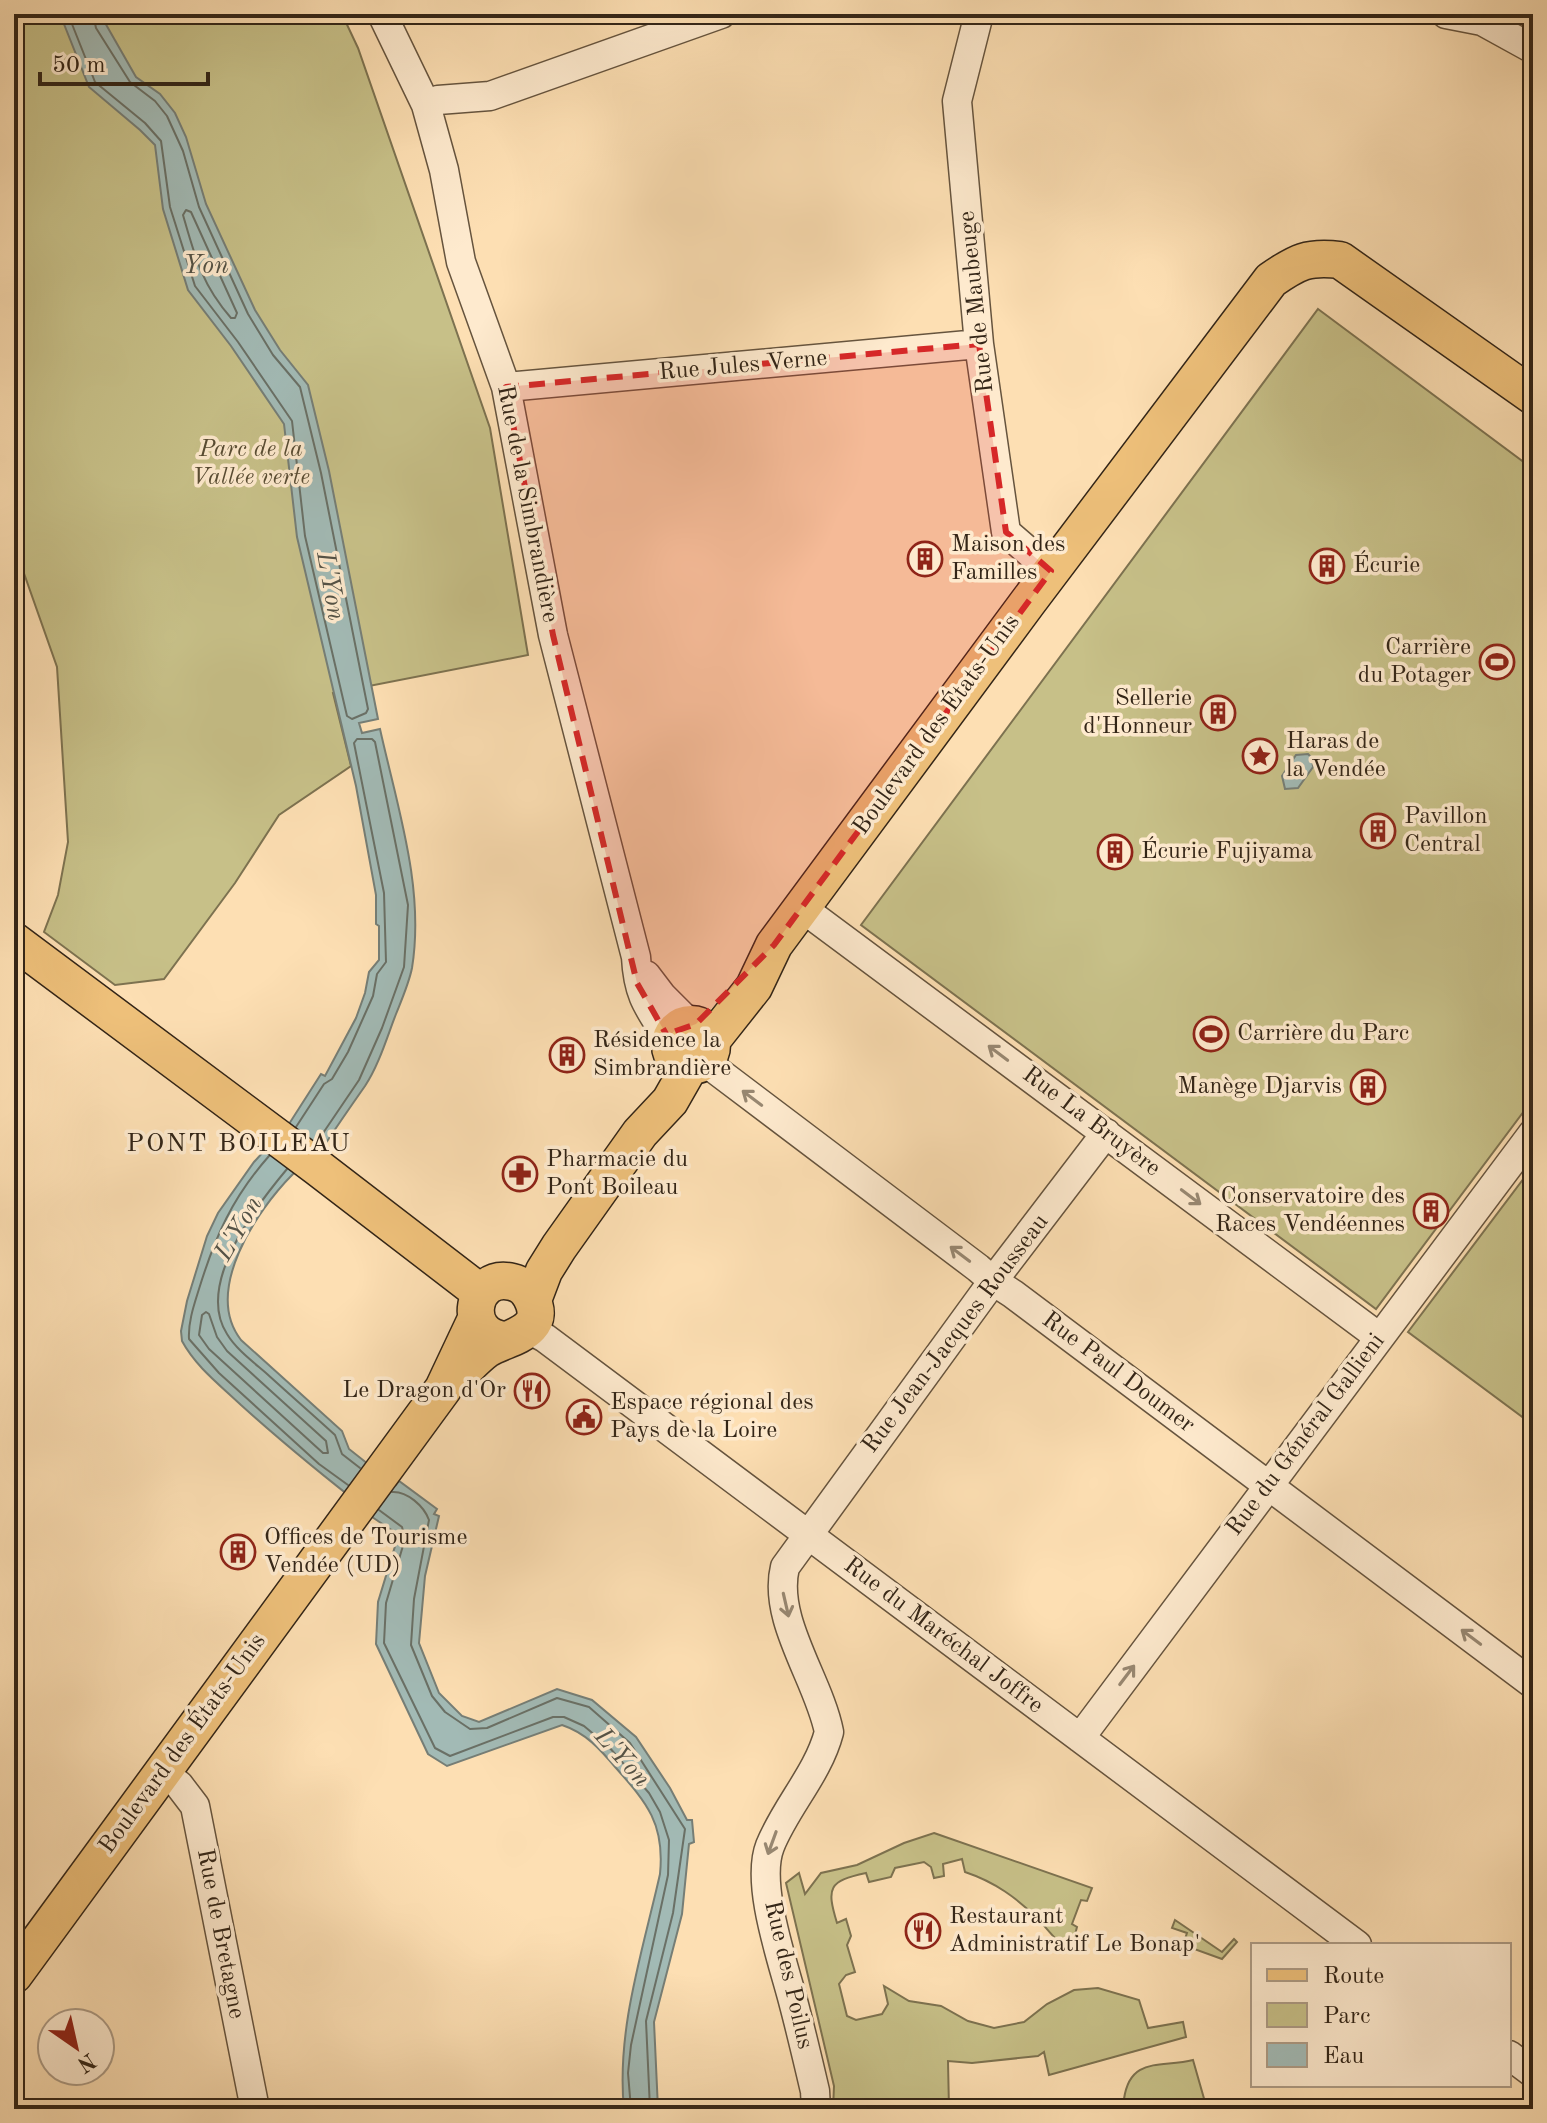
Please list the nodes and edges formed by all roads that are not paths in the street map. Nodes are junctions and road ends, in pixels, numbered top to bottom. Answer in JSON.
{"nodes":[{"id":1,"x":382,"y":14,"type":"edge"},
{"id":2,"x":721,"y":14,"type":"edge"},
{"id":3,"x":979,"y":14,"type":"edge"},
{"id":4,"x":1446,"y":14,"type":"edge"},
{"id":5,"x":643,"y":27,"type":"edge"},
{"id":6,"x":1533,"y":49,"type":"edge"},
{"id":7,"x":426,"y":105,"type":"junction"},
{"id":8,"x":979,"y":344,"type":"junction"},
{"id":9,"x":506,"y":387,"type":"junction"},
{"id":10,"x":1527,"y":395,"type":"edge"},
{"id":11,"x":1051,"y":571,"type":"junction"},
{"id":12,"x":802,"y":908,"type":"junction"},
{"id":13,"x":14,"y":941,"type":"edge"},
{"id":14,"x":690,"y":1044,"type":"junction"},
{"id":15,"x":1106,"y":1133,"type":"junction"},
{"id":16,"x":1533,"y":1133,"type":"edge"},
{"id":17,"x":993,"y":1281,"type":"junction"},
{"id":18,"x":504,"y":1310,"type":"junction"},
{"id":19,"x":1379,"y":1337,"type":"junction"},
{"id":20,"x":1269,"y":1486,"type":"junction"},
{"id":21,"x":807,"y":1535,"type":"junction"},
{"id":22,"x":1533,"y":1684,"type":"edge"},
{"id":23,"x":1080,"y":1738,"type":"junction"},
{"id":24,"x":163,"y":1772,"type":"junction"},
{"id":25,"x":1354,"y":1943,"type":"edge"},
{"id":26,"x":14,"y":1975,"type":"edge"},
{"id":27,"x":1511,"y":2056,"type":"edge"},
{"id":28,"x":1533,"y":2073,"type":"edge"},
{"id":29,"x":255,"y":2109,"type":"edge"},
{"id":30,"x":816,"y":2109,"type":"edge"}],
"edges":[{"from":1,"to":7,"type":"street","name":"Rue de la Simbrandière"},
{"from":2,"to":5,"type":"street"},
{"from":3,"to":8,"type":"street","name":"Rue de Maubeuge"},
{"from":4,"to":6,"type":"street"},
{"from":5,"to":7,"type":"street"},
{"from":7,"to":9,"type":"street","name":"Rue de la Simbrandière"},
{"from":8,"to":9,"type":"street","name":"Rue Jules Verne"},
{"from":8,"to":11,"type":"street","name":"Rue de Maubeuge"},
{"from":9,"to":14,"type":"street","name":"Rue de la Simbrandière"},
{"from":10,"to":11,"type":"main road","name":"Boulevard des États-Unis"},
{"from":11,"to":12,"type":"main road","name":"Boulevard des États-Unis"},
{"from":12,"to":14,"type":"main road","name":"Boulevard des États-Unis"},
{"from":15,"to":12,"type":"street","name":"Rue La Bruyère","one_way":true},
{"from":13,"to":18,"type":"main road"},
{"from":17,"to":14,"type":"street","name":"Rue Paul Doumer","one_way":true},
{"from":14,"to":18,"type":"main road","name":"Boulevard des États-Unis"},
{"from":15,"to":17,"type":"street","name":"Rue Jean-Jacques Rousseau"},
{"from":15,"to":19,"type":"street","name":"Rue La Bruyère","one_way":true},
{"from":16,"to":19,"type":"street","name":"Rue du Général Gallieni"},
{"from":17,"to":20,"type":"street","name":"Rue Paul Doumer"},
{"from":17,"to":21,"type":"street","name":"Rue Jean-Jacques Rousseau"},
{"from":18,"to":21,"type":"street","name":"Rue du Maréchal Joffre"},
{"from":18,"to":24,"type":"main road","name":"Boulevard des États-Unis"},
{"from":19,"to":20,"type":"street","name":"Rue du Général Gallieni"},
{"from":22,"to":20,"type":"street","name":"Rue Paul Doumer","one_way":true},
{"from":23,"to":20,"type":"street","name":"Rue du Général Gallieni","one_way":true},
{"from":21,"to":23,"type":"street","name":"Rue du Maréchal Joffre"},
{"from":21,"to":30,"type":"street","name":"Rue des Poilus","one_way":true},
{"from":23,"to":25,"type":"street","name":"Rue du Maréchal Joffre"},
{"from":24,"to":26,"type":"main road","name":"Boulevard des États-Unis"},
{"from":24,"to":29,"type":"street","name":"Rue de Bretagne"},
{"from":27,"to":28,"type":"street"}]}
